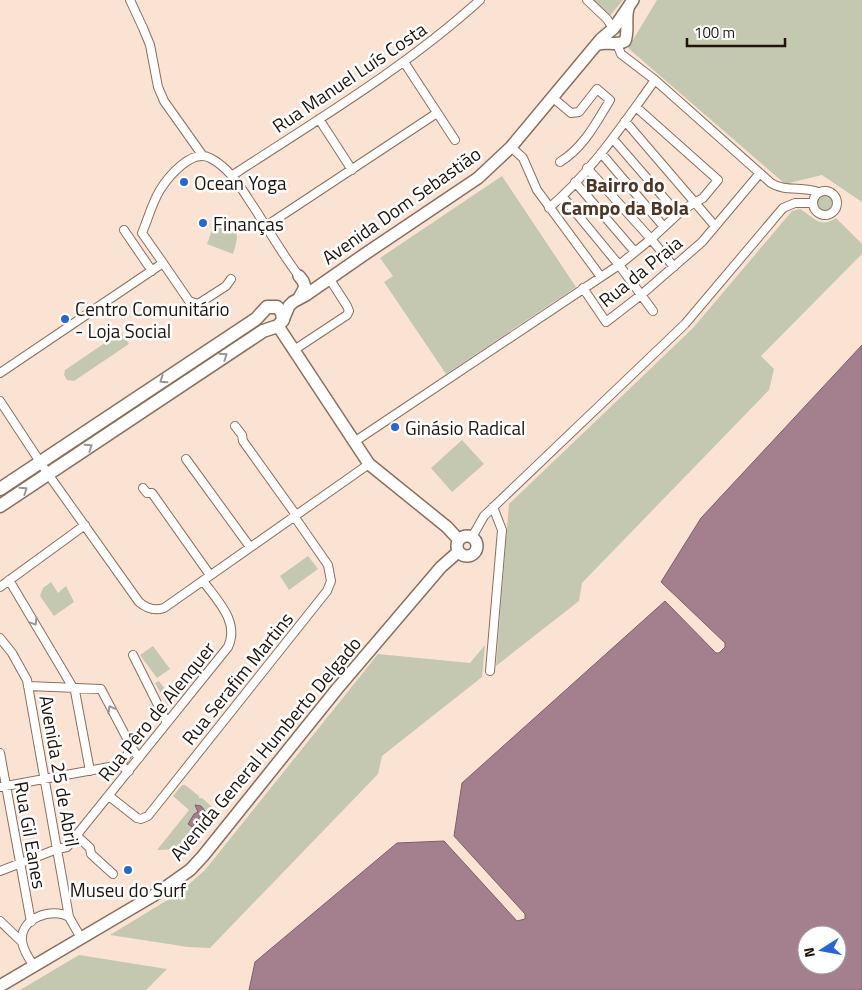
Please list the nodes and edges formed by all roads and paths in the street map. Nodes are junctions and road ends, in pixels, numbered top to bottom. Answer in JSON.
{"nodes":[{"id":1,"x":130,"y":0,"type":"edge"},
{"id":2,"x":480,"y":0,"type":"edge"},
{"id":3,"x":587,"y":0,"type":"edge"},
{"id":4,"x":631,"y":3,"type":"edge"},
{"id":5,"x":613,"y":29,"type":"junction"},
{"id":6,"x":621,"y":40,"type":"junction"},
{"id":7,"x":596,"y":45,"type":"junction"},
{"id":8,"x":404,"y":62,"type":"junction"},
{"id":9,"x":655,"y":80,"type":"junction"},
{"id":10,"x":552,"y":97,"type":"junction"},
{"id":11,"x":636,"y":107,"type":"junction"},
{"id":12,"x":438,"y":113,"type":"junction"},
{"id":13,"x":319,"y":119,"type":"junction"},
{"id":14,"x":625,"y":121,"type":"junction"},
{"id":15,"x":613,"y":139,"type":"junction"},
{"id":16,"x":455,"y":140,"type":"dead end"},
{"id":17,"x":511,"y":147,"type":"junction"},
{"id":18,"x":601,"y":153,"type":"junction"},
{"id":19,"x":203,"y":156,"type":"junction"},
{"id":20,"x":560,"y":162,"type":"dead end"},
{"id":21,"x":588,"y":168,"type":"junction"},
{"id":22,"x":352,"y":170,"type":"junction"},
{"id":23,"x":760,"y":173,"type":"junction"},
{"id":24,"x":233,"y":175,"type":"junction"},
{"id":25,"x":576,"y":182,"type":"junction"},
{"id":26,"x":818,"y":192,"type":"junction"},
{"id":27,"x":563,"y":197,"type":"junction"},
{"id":28,"x":695,"y":203,"type":"junction"},
{"id":29,"x":812,"y":203,"type":"junction"},
{"id":30,"x":549,"y":208,"type":"junction"},
{"id":31,"x":678,"y":214,"type":"junction"},
{"id":32,"x":266,"y":226,"type":"junction"},
{"id":33,"x":715,"y":226,"type":"junction"},
{"id":34,"x":664,"y":227,"type":"junction"},
{"id":35,"x":124,"y":230,"type":"dead end"},
{"id":36,"x":651,"y":239,"type":"junction"},
{"id":37,"x":635,"y":252,"type":"junction"},
{"id":38,"x":163,"y":263,"type":"junction"},
{"id":39,"x":619,"y":265,"type":"junction"},
{"id":40,"x":674,"y":267,"type":"junction"},
{"id":41,"x":152,"y":271,"type":"junction"},
{"id":42,"x":299,"y":276,"type":"joint"},
{"id":43,"x":601,"y":277,"type":"junction"},
{"id":44,"x":231,"y":279,"type":"dead end"},
{"id":45,"x":326,"y":280,"type":"junction"},
{"id":46,"x":583,"y":288,"type":"junction"},
{"id":47,"x":299,"y":293,"type":"junction"},
{"id":48,"x":641,"y":294,"type":"junction"},
{"id":49,"x":265,"y":310,"type":"junction"},
{"id":50,"x":654,"y":311,"type":"dead end"},
{"id":51,"x":277,"y":325,"type":"junction"},
{"id":52,"x":294,"y":350,"type":"junction"},
{"id":53,"x":0,"y":373,"type":"edge"},
{"id":54,"x":0,"y":402,"type":"edge"},
{"id":55,"x":3,"y":412,"type":"edge"},
{"id":56,"x":235,"y":426,"type":"dead end"},
{"id":57,"x":354,"y":442,"type":"junction"},
{"id":58,"x":186,"y":459,"type":"dead end"},
{"id":59,"x":41,"y":462,"type":"junction"},
{"id":60,"x":369,"y":464,"type":"junction"},
{"id":61,"x":48,"y":474,"type":"junction"},
{"id":62,"x":143,"y":488,"type":"dead end"},
{"id":63,"x":0,"y":489,"type":"edge"},
{"id":64,"x":0,"y":506,"type":"edge"},
{"id":65,"x":493,"y":507,"type":"junction"},
{"id":66,"x":295,"y":516,"type":"junction"},
{"id":67,"x":85,"y":525,"type":"junction"},
{"id":68,"x":472,"y":537,"type":"junction"},
{"id":69,"x":458,"y":539,"type":"junction"},
{"id":70,"x":250,"y":547,"type":"junction"},
{"id":71,"x":458,"y":552,"type":"junction"},
{"id":72,"x":210,"y":575,"type":"junction"},
{"id":73,"x":9,"y":580,"type":"junction"},
{"id":74,"x":203,"y":581,"type":"junction"},
{"id":75,"x":0,"y":587,"type":"edge"},
{"id":76,"x":0,"y":638,"type":"edge"},
{"id":77,"x":133,"y":655,"type":"dead end"},
{"id":78,"x":490,"y":671,"type":"dead end"},
{"id":79,"x":28,"y":686,"type":"junction"},
{"id":80,"x":73,"y":687,"type":"junction"},
{"id":81,"x":167,"y":723,"type":"junction"},
{"id":82,"x":132,"y":748,"type":"junction"},
{"id":83,"x":0,"y":753,"type":"edge"},
{"id":84,"x":140,"y":758,"type":"junction"},
{"id":85,"x":120,"y":765,"type":"junction"},
{"id":86,"x":90,"y":771,"type":"junction"},
{"id":87,"x":128,"y":771,"type":"junction"},
{"id":88,"x":44,"y":779,"type":"junction"},
{"id":89,"x":3,"y":786,"type":"edge"},
{"id":90,"x":109,"y":796,"type":"junction"},
{"id":91,"x":77,"y":836,"type":"junction"},
{"id":92,"x":57,"y":849,"type":"junction"},
{"id":93,"x":20,"y":864,"type":"junction"},
{"id":94,"x":0,"y":871,"type":"edge"},
{"id":95,"x":112,"y":874,"type":"dead end"},
{"id":96,"x":67,"y":906,"type":"junction"},
{"id":97,"x":60,"y":913,"type":"junction"},
{"id":98,"x":69,"y":917,"type":"junction"},
{"id":99,"x":0,"y":920,"type":"edge"},
{"id":100,"x":31,"y":922,"type":"junction"},
{"id":101,"x":81,"y":938,"type":"junction"},
{"id":102,"x":22,"y":942,"type":"junction"},
{"id":103,"x":34,"y":966,"type":"junction"},
{"id":104,"x":0,"y":986,"type":"edge"}],
"edges":[{"from":1,"to":19,"type":"street"},
{"from":2,"to":8,"type":"street","name":"Rua Manuel Luís Costa"},
{"from":3,"to":5,"type":"street"},
{"from":4,"to":5,"type":"main road","name":"Avenida Dom Sebastião"},
{"from":4,"to":6,"type":"main road"},
{"from":5,"to":6,"type":"main road"},
{"from":5,"to":7,"type":"main road","name":"Avenida Dom Sebastião"},
{"from":6,"to":7,"type":"main road"},
{"from":6,"to":9,"type":"street"},
{"from":7,"to":10,"type":"main road","name":"Avenida Dom Sebastião"},
{"from":8,"to":12,"type":"street"},
{"from":8,"to":13,"type":"street","name":"Rua Manuel Luís Costa"},
{"from":9,"to":11,"type":"street"},
{"from":9,"to":23,"type":"street"},
{"from":10,"to":17,"type":"main road","name":"Avenida Dom Sebastião"},
{"from":10,"to":20,"type":"street"},
{"from":11,"to":14,"type":"street"},
{"from":11,"to":28,"type":"street"},
{"from":12,"to":16,"type":"street"},
{"from":12,"to":22,"type":"street"},
{"from":13,"to":22,"type":"street"},
{"from":13,"to":24,"type":"street","name":"Rua Manuel Luís Costa"},
{"from":14,"to":15,"type":"street"},
{"from":14,"to":28,"type":"street"},
{"from":15,"to":18,"type":"street"},
{"from":15,"to":31,"type":"street"},
{"from":17,"to":30,"type":"street"},
{"from":17,"to":45,"type":"main road","name":"Avenida Dom Sebastião"},
{"from":18,"to":21,"type":"street"},
{"from":18,"to":34,"type":"street"},
{"from":19,"to":24,"type":"street"},
{"from":19,"to":38,"type":"street"},
{"from":21,"to":25,"type":"street"},
{"from":21,"to":36,"type":"street"},
{"from":22,"to":32,"type":"street"},
{"from":23,"to":26,"type":"street"},
{"from":23,"to":33,"type":"street","name":"Rua da Praia"},
{"from":24,"to":32,"type":"street"},
{"from":25,"to":27,"type":"street"},
{"from":25,"to":37,"type":"street"},
{"from":26,"to":29,"type":"street"},
{"from":26,"to":29,"type":"street"},
{"from":27,"to":30,"type":"street"},
{"from":27,"to":39,"type":"street"},
{"from":28,"to":31,"type":"street"},
{"from":28,"to":33,"type":"street"},
{"from":29,"to":65,"type":"street"},
{"from":30,"to":43,"type":"street"},
{"from":31,"to":34,"type":"street"},
{"from":32,"to":42,"type":"street"},
{"from":33,"to":40,"type":"street","name":"Rua da Praia"},
{"from":34,"to":36,"type":"street"},
{"from":35,"to":41,"type":"street"},
{"from":36,"to":37,"type":"street"},
{"from":36,"to":40,"type":"street"},
{"from":37,"to":39,"type":"street"},
{"from":38,"to":41,"type":"street"},
{"from":38,"to":44,"type":"street"},
{"from":39,"to":43,"type":"street"},
{"from":39,"to":48,"type":"street"},
{"from":40,"to":48,"type":"street","name":"Rua da Praia"},
{"from":41,"to":53,"type":"street"},
{"from":42,"to":47,"type":"main road"},
{"from":43,"to":46,"type":"street"},
{"from":45,"to":47,"type":"main road","name":"Avenida Dom Sebastião"},
{"from":45,"to":52,"type":"street"},
{"from":46,"to":48,"type":"street","name":"Rua da Praia"},
{"from":46,"to":57,"type":"street"},
{"from":47,"to":49,"type":"main road","name":"Avenida Dom Sebastião"},
{"from":47,"to":51,"type":"main road","name":"Avenida Dom Sebastião"},
{"from":48,"to":50,"type":"street"},
{"from":49,"to":51,"type":"main road"},
{"from":49,"to":51,"type":"main road"},
{"from":49,"to":59,"type":"main road","name":"Avenida Dom Sebastião","one_way":true},
{"from":51,"to":52,"type":"main road"},
{"from":61,"to":51,"type":"main road","name":"Avenida Dom Sebastião","one_way":true},
{"from":52,"to":57,"type":"main road"},
{"from":54,"to":55,"type":"street"},
{"from":55,"to":59,"type":"street"},
{"from":56,"to":66,"type":"street","name":"Rua Serafim Martins"},
{"from":57,"to":60,"type":"main road"},
{"from":58,"to":70,"type":"street"},
{"from":59,"to":61,"type":"street"},
{"from":59,"to":63,"type":"main road","name":"Avenida Dom Sebastião"},
{"from":60,"to":66,"type":"street"},
{"from":60,"to":69,"type":"main road"},
{"from":64,"to":61,"type":"main road","name":"Avenida Dom Sebastião","one_way":true},
{"from":61,"to":67,"type":"street"},
{"from":62,"to":72,"type":"street"},
{"from":65,"to":68,"type":"street"},
{"from":65,"to":78,"type":"street"},
{"from":66,"to":70,"type":"street"},
{"from":66,"to":90,"type":"street","name":"Rua Serafim Martins"},
{"from":67,"to":73,"type":"street"},
{"from":67,"to":74,"type":"street"},
{"from":68,"to":69,"type":"main road"},
{"from":68,"to":71,"type":"main road"},
{"from":69,"to":71,"type":"main road"},
{"from":70,"to":72,"type":"street"},
{"from":71,"to":101,"type":"main road","name":"Avenida General Humberto Delgado"},
{"from":72,"to":74,"type":"street"},
{"from":73,"to":75,"type":"street"},
{"from":73,"to":80,"type":"street","one_way":true},
{"from":74,"to":81,"type":"street","name":"Rua Pêro de Alenquer"},
{"from":76,"to":79,"type":"street","name":"Avenida 25 de Abril"},
{"from":77,"to":81,"type":"street"},
{"from":79,"to":80,"type":"street"},
{"from":79,"to":88,"type":"street","name":"Avenida 25 de Abril"},
{"from":82,"to":80,"type":"street","one_way":true},
{"from":80,"to":86,"type":"street"},
{"from":81,"to":84,"type":"street","name":"Rua Pêro de Alenquer"},
{"from":82,"to":84,"type":"street"},
{"from":82,"to":85,"type":"street"},
{"from":83,"to":89,"type":"street","name":"Rua Gil Eanes"},
{"from":84,"to":87,"type":"street","name":"Rua Pêro de Alenquer"},
{"from":85,"to":86,"type":"street"},
{"from":85,"to":87,"type":"street"},
{"from":86,"to":88,"type":"street"},
{"from":87,"to":90,"type":"street","name":"Rua Pêro de Alenquer"},
{"from":88,"to":89,"type":"street"},
{"from":88,"to":92,"type":"street","name":"Avenida 25 de Abril"},
{"from":89,"to":93,"type":"street","name":"Rua Gil Eanes"},
{"from":90,"to":91,"type":"street","name":"Rua Pêro de Alenquer"},
{"from":91,"to":92,"type":"street","name":"Rua Pêro de Alenquer"},
{"from":91,"to":95,"type":"street"},
{"from":92,"to":93,"type":"street","name":"Rua Pêro de Alenquer"},
{"from":92,"to":96,"type":"street","name":"Avenida 25 de Abril"},
{"from":93,"to":94,"type":"street","name":"Rua Pêro de Alenquer"},
{"from":93,"to":100,"type":"street","name":"Rua Gil Eanes"},
{"from":96,"to":97,"type":"street"},
{"from":96,"to":98,"type":"street","name":"Avenida 25 de Abril"},
{"from":97,"to":98,"type":"street"},
{"from":97,"to":100,"type":"street"},
{"from":98,"to":101,"type":"street","name":"Avenida 25 de Abril"},
{"from":99,"to":102,"type":"street"},
{"from":100,"to":102,"type":"street"},
{"from":101,"to":103,"type":"main road","name":"Avenida General Humberto Delgado"},
{"from":102,"to":103,"type":"street"},
{"from":103,"to":104,"type":"main road","name":"Avenida General Humberto Delgado"}]}
